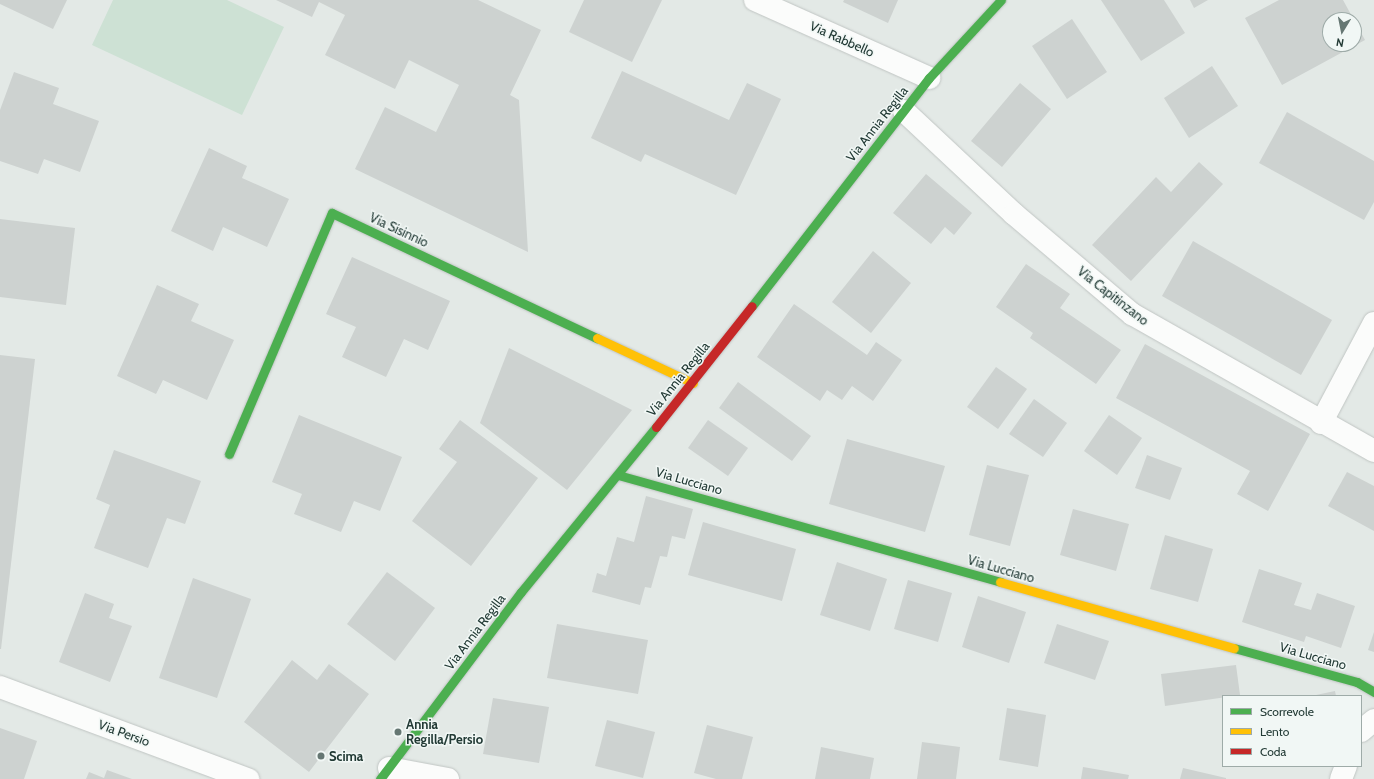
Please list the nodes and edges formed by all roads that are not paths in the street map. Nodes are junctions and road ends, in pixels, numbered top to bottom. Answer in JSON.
{"nodes":[{"id":1,"x":755,"y":0,"type":"edge"},
{"id":2,"x":1001,"y":0,"type":"edge"},
{"id":3,"x":930,"y":78,"type":"junction"},
{"id":4,"x":904,"y":111,"type":"junction"},
{"id":5,"x":1374,"y":323,"type":"edge"},
{"id":6,"x":692,"y":383,"type":"junction"},
{"id":7,"x":1321,"y":422,"type":"junction"},
{"id":8,"x":1374,"y":451,"type":"edge"},
{"id":9,"x":228,"y":454,"type":"dead end"},
{"id":10,"x":618,"y":475,"type":"junction"},
{"id":11,"x":0,"y":687,"type":"edge"},
{"id":12,"x":1374,"y":692,"type":"edge"},
{"id":13,"x":1374,"y":720,"type":"edge"},
{"id":14,"x":1362,"y":730,"type":"edge"},
{"id":15,"x":1346,"y":767,"type":"edge"},
{"id":16,"x":384,"y":773,"type":"edge"},
{"id":17,"x":248,"y":779,"type":"edge"},
{"id":18,"x":448,"y":779,"type":"edge"},
{"id":19,"x":1342,"y":779,"type":"edge"}],
"edges":[{"from":1,"to":3,"type":"street","name":"Via Rabbello"},
{"from":2,"to":3,"type":"street","name":"Via Annia Regilla"},
{"from":3,"to":4,"type":"street","name":"Via Annia Regilla"},
{"from":4,"to":6,"type":"street","name":"Via Annia Regilla"},
{"from":4,"to":7,"type":"street","name":"Via Capitinzano"},
{"from":5,"to":7,"type":"street"},
{"from":6,"to":9,"type":"street","name":"Via Sisinnio"},
{"from":6,"to":10,"type":"street","name":"Via Annia Regilla"},
{"from":7,"to":8,"type":"street","name":"Via Capitinzano"},
{"from":10,"to":12,"type":"street","name":"Via Lucciano"},
{"from":10,"to":16,"type":"street","name":"Via Annia Regilla"},
{"from":11,"to":17,"type":"street","name":"Via Persio"},
{"from":13,"to":14,"type":"street"},
{"from":15,"to":19,"type":"street"},
{"from":16,"to":18,"type":"street"}]}
